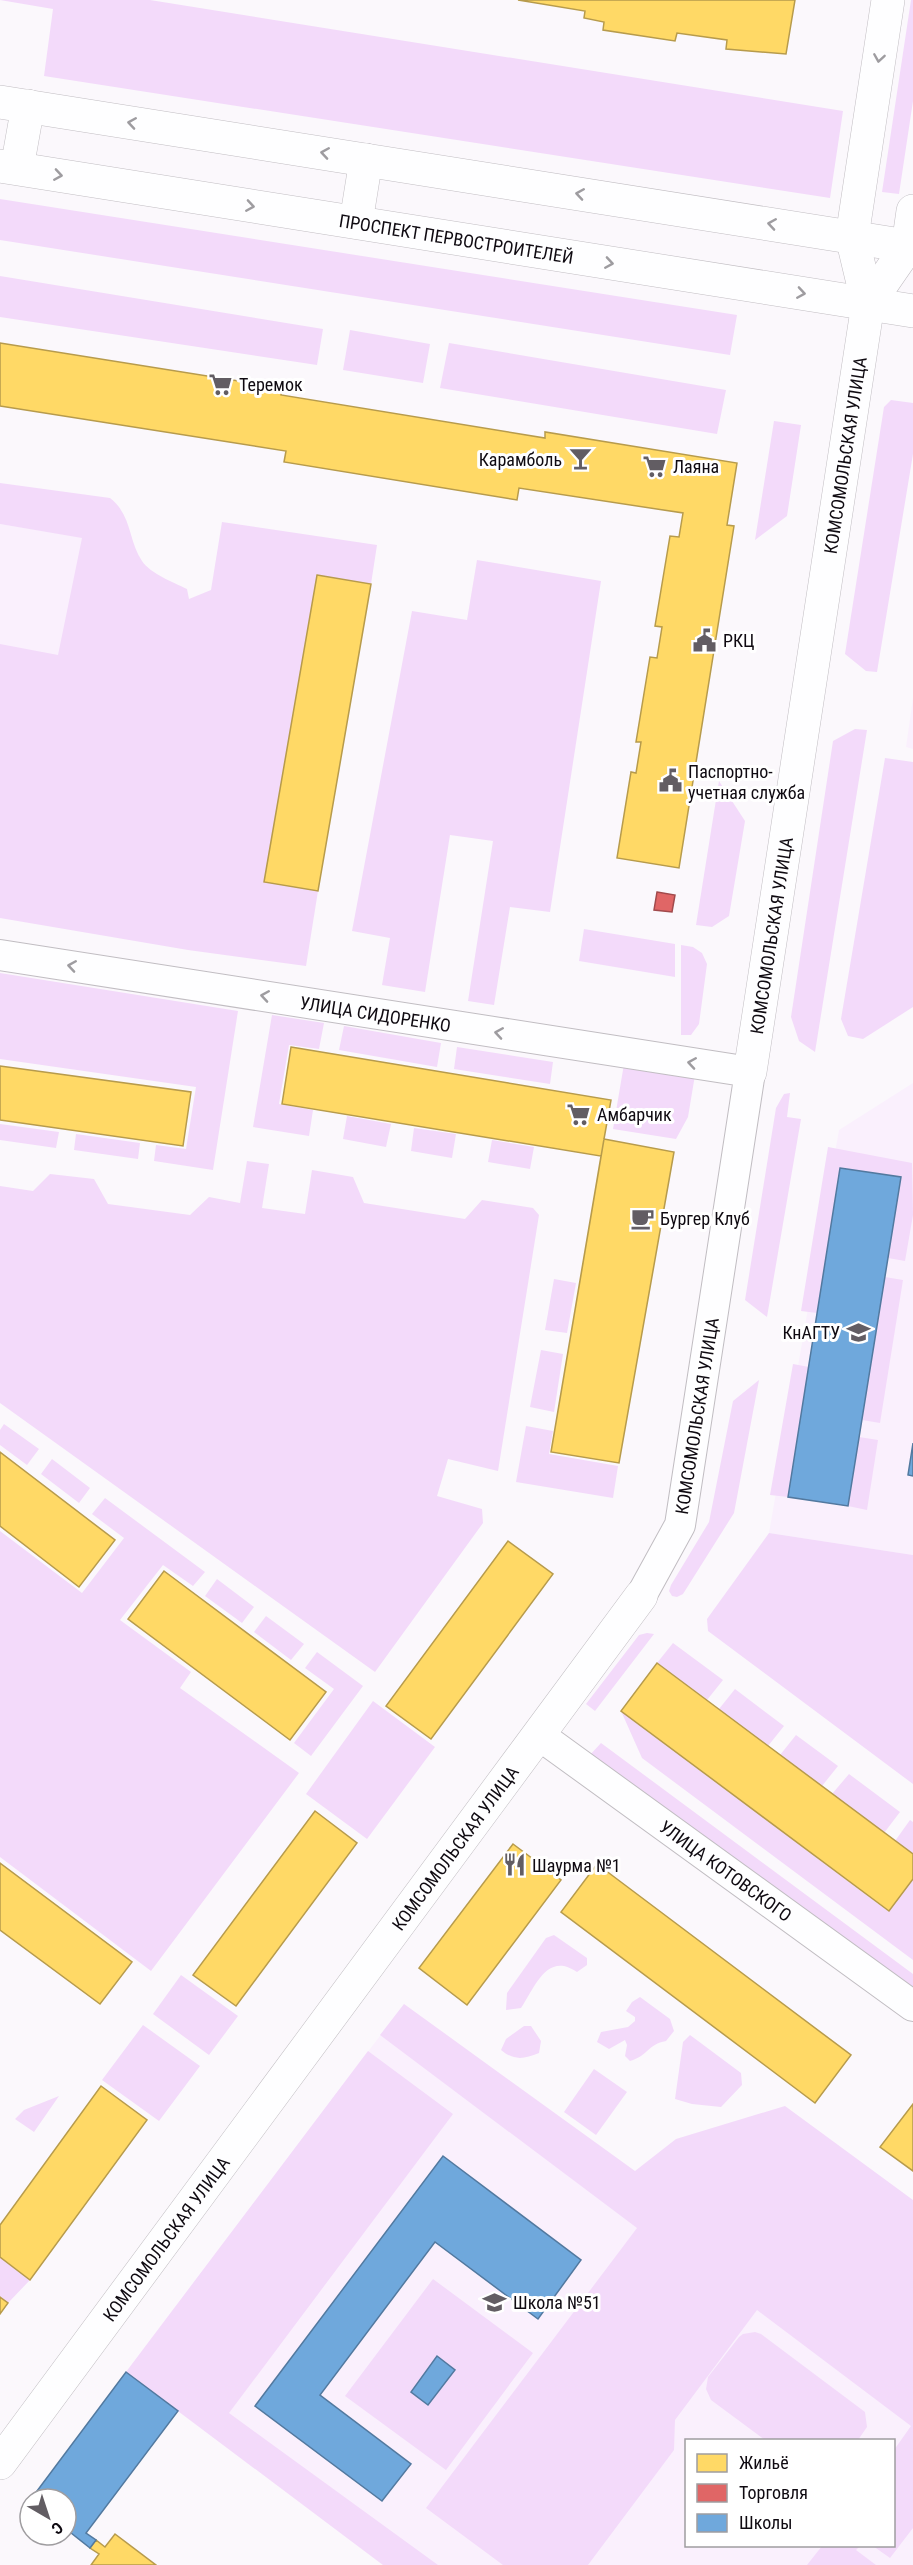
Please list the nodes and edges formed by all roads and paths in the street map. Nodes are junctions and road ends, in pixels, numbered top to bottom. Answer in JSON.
{"nodes":[{"id":1,"x":888,"y":0,"type":"edge"},
{"id":2,"x":14,"y":104,"type":"edge"},
{"id":3,"x":366,"y":160,"type":"junction"},
{"id":4,"x":8,"y":167,"type":"edge"},
{"id":5,"x":913,"y":211,"type":"edge"},
{"id":6,"x":356,"y":222,"type":"junction"},
{"id":7,"x":852,"y":237,"type":"junction"},
{"id":8,"x":910,"y":246,"type":"edge"},
{"id":9,"x":868,"y":304,"type":"junction"},
{"id":10,"x":913,"y":311,"type":"edge"},
{"id":11,"x":0,"y":955,"type":"edge"},
{"id":12,"x":750,"y":1072,"type":"junction"},
{"id":13,"x":641,"y":1596,"type":"joint"},
{"id":14,"x":539,"y":1735,"type":"junction"},
{"id":15,"x":913,"y":2006,"type":"edge"},
{"id":16,"x":0,"y":2463,"type":"edge"}],
"edges":[{"from":1,"to":7,"type":"street","name":"КОМСОМОЛЬСКАЯ УЛИЦА","one_way":true},
{"from":3,"to":2,"type":"street","one_way":true},
{"from":2,"to":4,"type":"street"},
{"from":3,"to":6,"type":"street"},
{"from":7,"to":3,"type":"street","one_way":true},
{"from":4,"to":6,"type":"street","name":"ПРОСПЕКТ ПЕРВОСТРОИТЕЛЕЙ","one_way":true},
{"from":5,"to":8,"type":"street","name":"КОМСОМОЛЬСКАЯ УЛИЦА"},
{"from":6,"to":9,"type":"street","name":"ПРОСПЕКТ ПЕРВОСТРОИТЕЛЕЙ","one_way":true},
{"from":7,"to":8,"type":"street"},
{"from":7,"to":9,"type":"street","name":"КОМСОМОЛЬСКАЯ УЛИЦА"},
{"from":8,"to":9,"type":"street","name":"КОМСОМОЛЬСКАЯ УЛИЦА"},
{"from":9,"to":10,"type":"street","name":"ПРОСПЕКТ ПЕРВОСТРОИТЕЛЕЙ"},
{"from":9,"to":12,"type":"street","name":"КОМСОМОЛЬСКАЯ УЛИЦА"},
{"from":12,"to":11,"type":"street","name":"УЛИЦА СИДОРЕНКО","one_way":true},
{"from":12,"to":13,"type":"street","name":"КОМСОМОЛЬСКАЯ УЛИЦА"},
{"from":13,"to":14,"type":"street","name":"КОМСОМОЛЬСКАЯ УЛИЦА"},
{"from":14,"to":15,"type":"street","name":"УЛИЦА КОТОВСКОГО"},
{"from":14,"to":16,"type":"street","name":"КОМСОМОЛЬСКАЯ УЛИЦА"}]}
